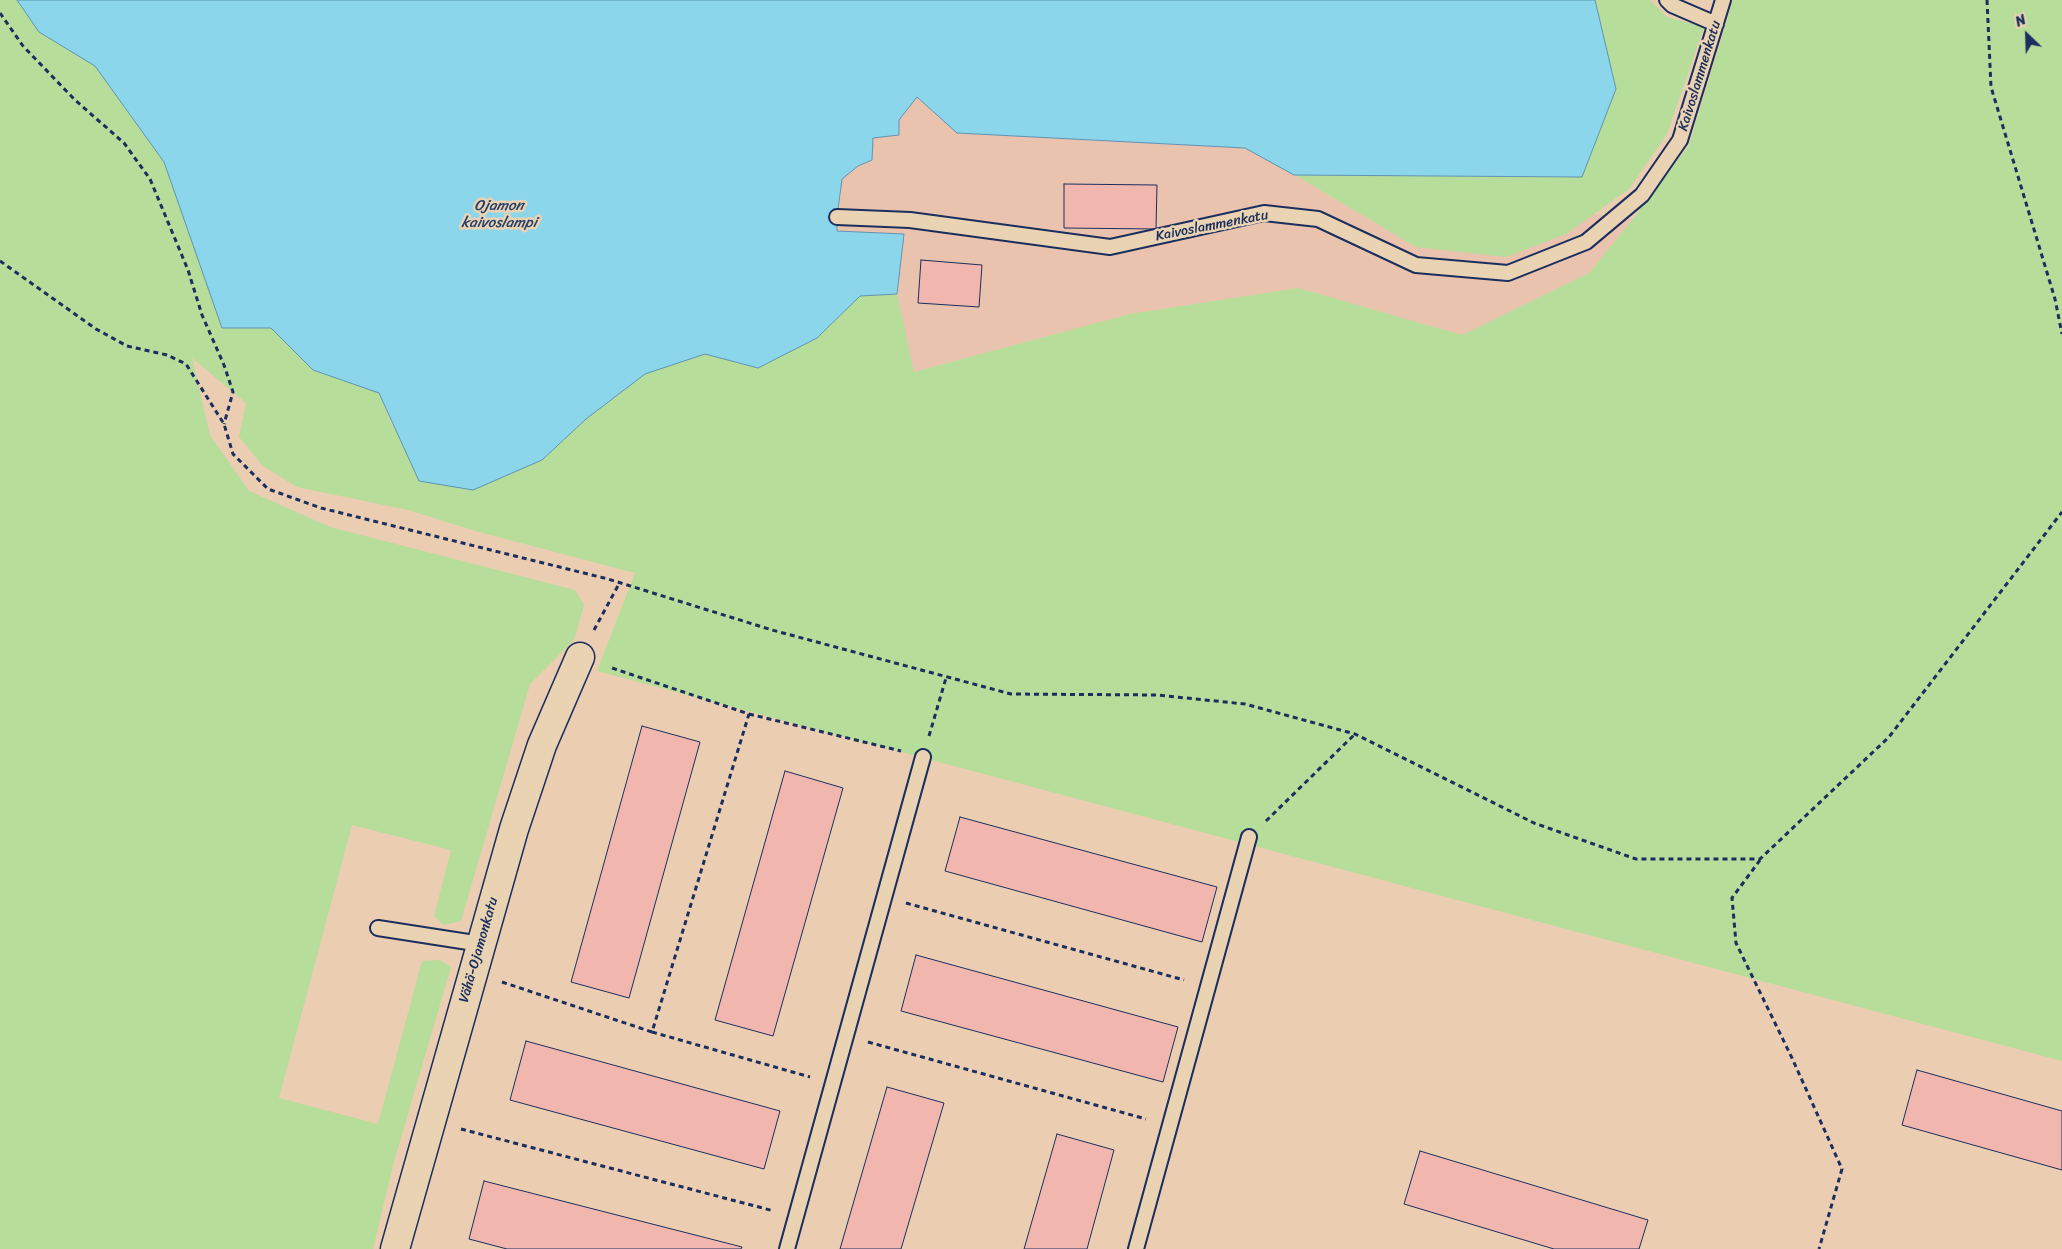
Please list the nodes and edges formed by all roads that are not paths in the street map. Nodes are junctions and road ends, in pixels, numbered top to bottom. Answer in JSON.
{"nodes":[{"id":1,"x":1667,"y":0,"type":"edge"},
{"id":2,"x":1723,"y":0,"type":"edge"},
{"id":3,"x":1716,"y":24,"type":"junction"},
{"id":4,"x":837,"y":217,"type":"dead end"},
{"id":5,"x":580,"y":657,"type":"road end"},
{"id":6,"x":923,"y":756,"type":"road end"},
{"id":7,"x":1249,"y":837,"type":"road end"},
{"id":8,"x":378,"y":928,"type":"dead end"},
{"id":9,"x":481,"y":944,"type":"junction"},
{"id":10,"x":395,"y":1249,"type":"edge"},
{"id":11,"x":787,"y":1249,"type":"edge"},
{"id":12,"x":1136,"y":1249,"type":"edge"}],
"edges":[{"from":1,"to":3,"type":"lane"},
{"from":2,"to":3,"type":"lane","name":"Kaivoslammenkatu"},
{"from":3,"to":4,"type":"lane","name":"Kaivoslammenkatu"},
{"from":5,"to":9,"type":"street","name":"Vähä-Ojamonkatu"},
{"from":6,"to":11,"type":"lane"},
{"from":7,"to":12,"type":"lane"},
{"from":8,"to":9,"type":"lane"},
{"from":9,"to":10,"type":"street","name":"Vähä-Ojamonkatu"}]}
